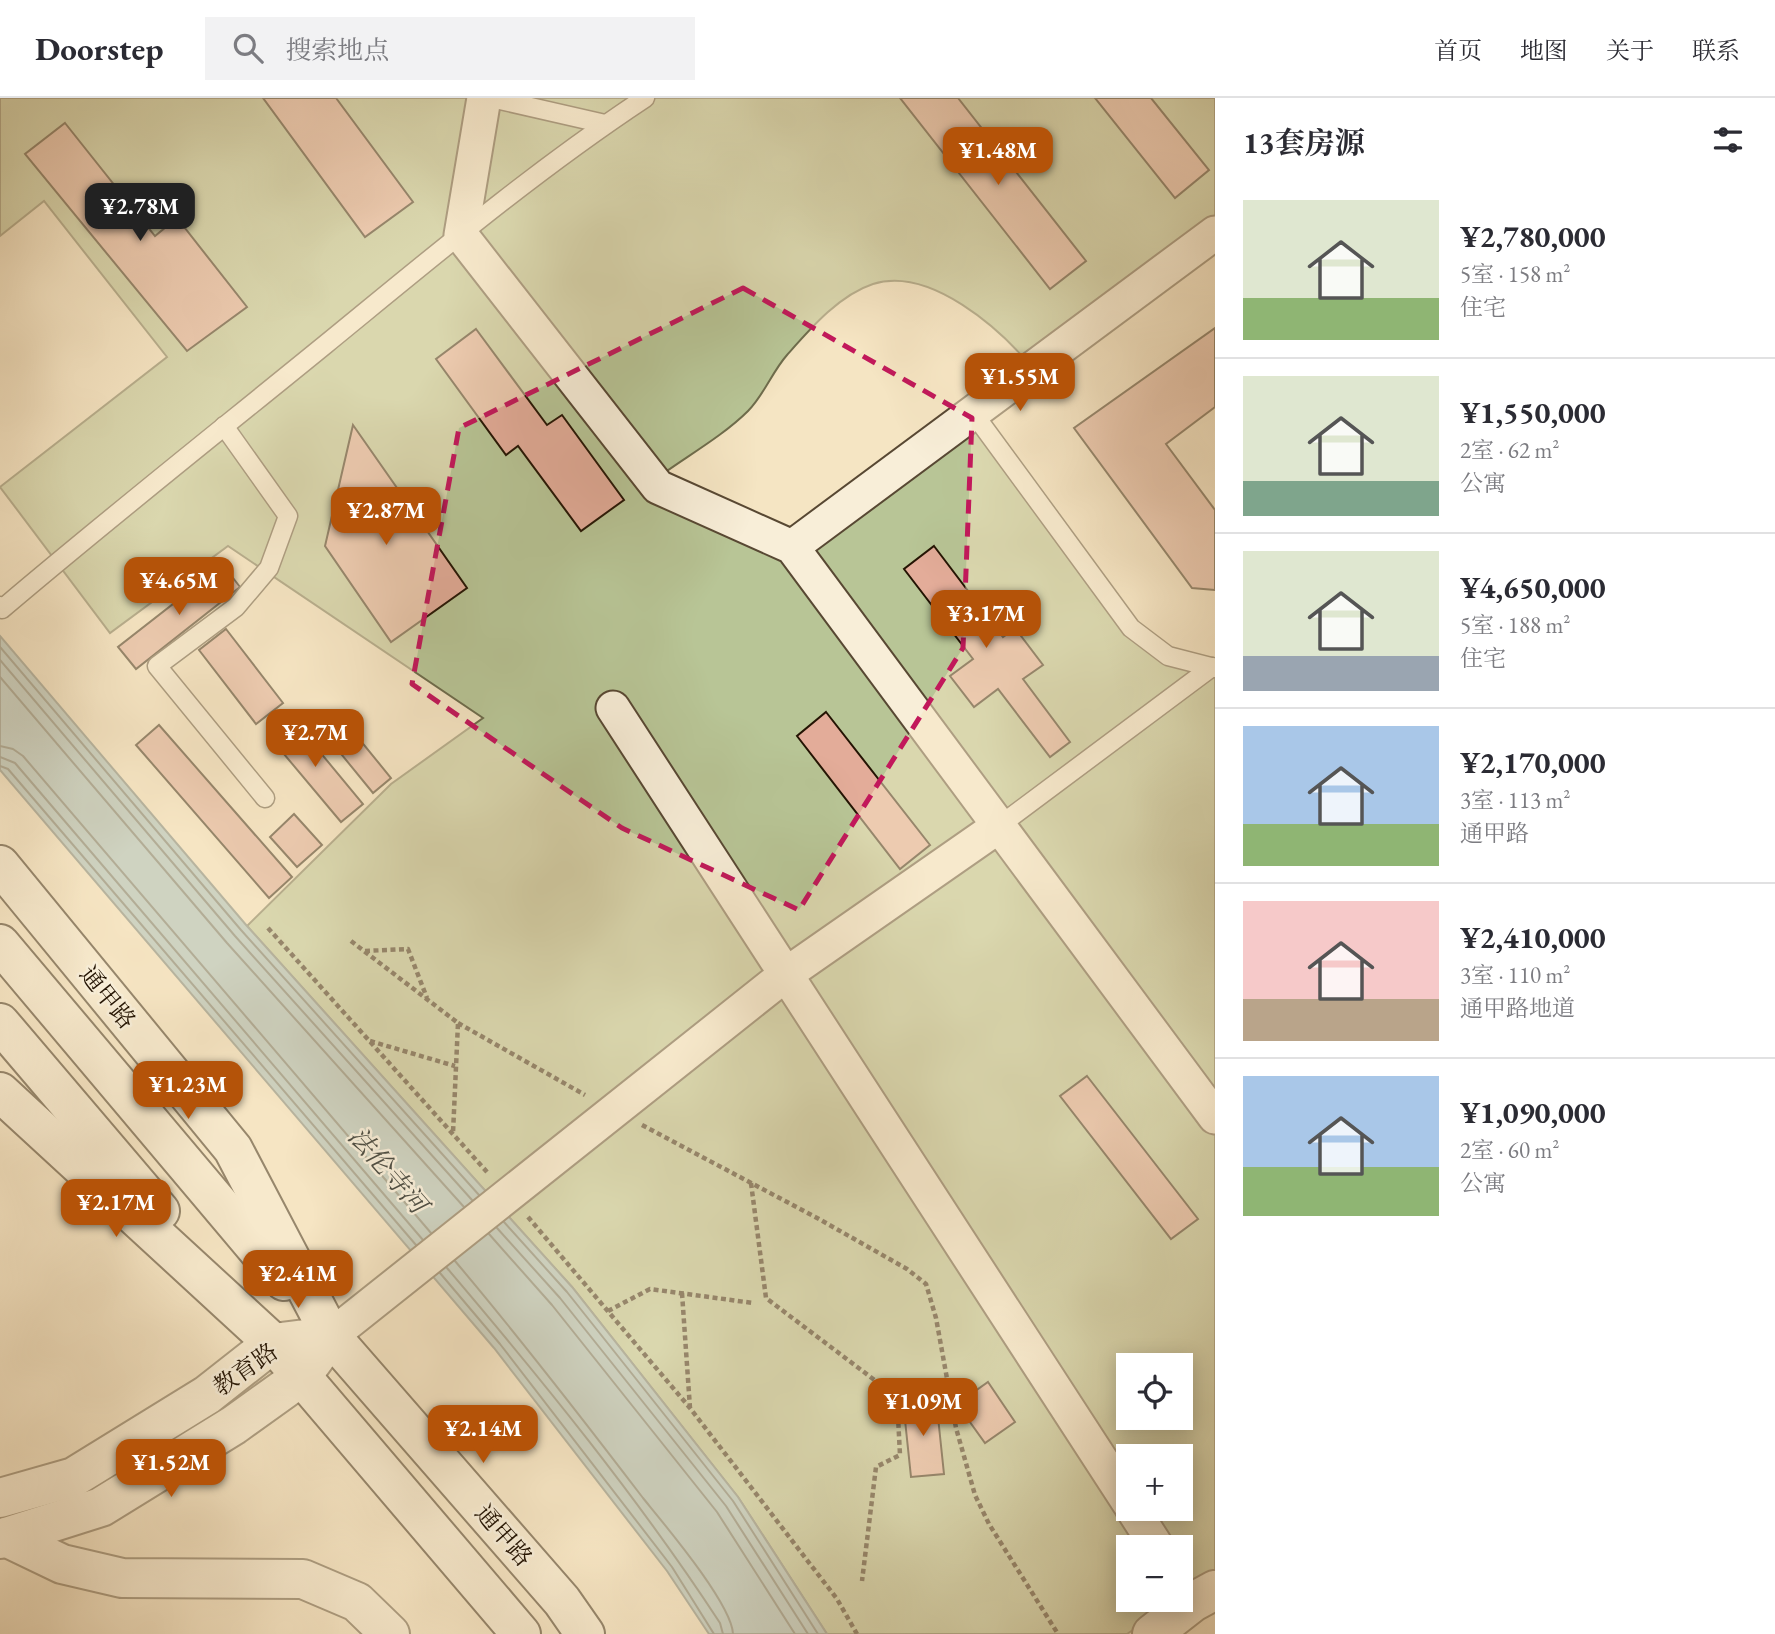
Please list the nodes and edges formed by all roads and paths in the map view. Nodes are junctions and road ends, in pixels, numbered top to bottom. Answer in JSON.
{"nodes":[{"id":1,"x":484,"y":98,"type":"edge"},
{"id":2,"x":491,"y":98,"type":"edge"},
{"id":3,"x":645,"y":98,"type":"edge"},
{"id":4,"x":606,"y":124,"type":"junction"},
{"id":5,"x":1215,"y":233,"type":"edge"},
{"id":6,"x":461,"y":235,"type":"junction"},
{"id":7,"x":974,"y":414,"type":"junction"},
{"id":8,"x":224,"y":426,"type":"junction"},
{"id":9,"x":792,"y":547,"type":"junction"},
{"id":10,"x":0,"y":606,"type":"edge"},
{"id":11,"x":1214,"y":668,"type":"edge"},
{"id":12,"x":613,"y":708,"type":"dead end"},
{"id":13,"x":265,"y":798,"type":"dead end"},
{"id":14,"x":999,"y":827,"type":"junction"},
{"id":15,"x":0,"y":865,"type":"edge"},
{"id":16,"x":268,"y":928,"type":"dead end"},
{"id":17,"x":351,"y":941,"type":"dead end"},
{"id":18,"x":0,"y":944,"type":"edge"},
{"id":19,"x":364,"y":951,"type":"junction"},
{"id":20,"x":785,"y":975,"type":"junction"},
{"id":21,"x":428,"y":1000,"type":"junction"},
{"id":22,"x":0,"y":1023,"type":"edge"},
{"id":23,"x":458,"y":1023,"type":"junction"},
{"id":24,"x":369,"y":1041,"type":"junction"},
{"id":25,"x":455,"y":1066,"type":"junction"},
{"id":26,"x":0,"y":1092,"type":"edge"},
{"id":27,"x":597,"y":1101,"type":"dead end"},
{"id":28,"x":1215,"y":1117,"type":"edge"},
{"id":29,"x":633,"y":1120,"type":"dead end"},
{"id":30,"x":453,"y":1134,"type":"junction"},
{"id":31,"x":489,"y":1174,"type":"dead end"},
{"id":32,"x":751,"y":1182,"type":"junction"},
{"id":33,"x":526,"y":1214,"type":"dead end"},
{"id":34,"x":682,"y":1293,"type":"junction"},
{"id":35,"x":753,"y":1303,"type":"dead end"},
{"id":36,"x":608,"y":1311,"type":"junction"},
{"id":37,"x":331,"y":1336,"type":"junction"},
{"id":38,"x":273,"y":1343,"type":"junction"},
{"id":39,"x":301,"y":1377,"type":"junction"},
{"id":40,"x":690,"y":1408,"type":"junction"},
{"id":41,"x":1116,"y":1483,"type":"edge"},
{"id":42,"x":0,"y":1498,"type":"edge"},
{"id":43,"x":3,"y":1538,"type":"edge"},
{"id":44,"x":862,"y":1581,"type":"dead end"},
{"id":45,"x":1196,"y":1592,"type":"edge"},
{"id":46,"x":390,"y":1634,"type":"edge"},
{"id":47,"x":521,"y":1634,"type":"edge"},
{"id":48,"x":585,"y":1634,"type":"edge"},
{"id":49,"x":857,"y":1634,"type":"edge"},
{"id":50,"x":1058,"y":1634,"type":"edge"},
{"id":51,"x":1152,"y":1634,"type":"edge"}],
"edges":[{"from":1,"to":6,"type":"street"},
{"from":2,"to":4,"type":"lane"},
{"from":3,"to":4,"type":"lane"},
{"from":4,"to":6,"type":"lane"},
{"from":5,"to":7,"type":"street"},
{"from":6,"to":8,"type":"lane"},
{"from":6,"to":9,"type":"street"},
{"from":7,"to":9,"type":"street"},
{"from":7,"to":11,"type":"lane"},
{"from":8,"to":10,"type":"lane"},
{"from":8,"to":13,"type":"lane"},
{"from":9,"to":14,"type":"street"},
{"from":11,"to":14,"type":"lane"},
{"from":12,"to":20,"type":"street"},
{"from":14,"to":20,"type":"street"},
{"from":14,"to":28,"type":"street"},
{"from":15,"to":37,"type":"main road","name":"通甲路"},
{"from":16,"to":24,"type":"path"},
{"from":17,"to":19,"type":"path"},
{"from":18,"to":37,"type":"main road"},
{"from":19,"to":21,"type":"path"},
{"from":19,"to":21,"type":"path"},
{"from":20,"to":37,"type":"street"},
{"from":20,"to":41,"type":"street"},
{"from":21,"to":23,"type":"path"},
{"from":22,"to":38,"type":"main road"},
{"from":23,"to":25,"type":"path"},
{"from":23,"to":27,"type":"path"},
{"from":24,"to":25,"type":"path"},
{"from":24,"to":30,"type":"path"},
{"from":25,"to":30,"type":"path"},
{"from":26,"to":38,"type":"main road","name":"通甲路"},
{"from":29,"to":32,"type":"path"},
{"from":30,"to":31,"type":"path"},
{"from":32,"to":44,"type":"path"},
{"from":32,"to":50,"type":"path"},
{"from":33,"to":36,"type":"path"},
{"from":34,"to":35,"type":"path"},
{"from":34,"to":36,"type":"path"},
{"from":34,"to":40,"type":"path"},
{"from":36,"to":40,"type":"path"},
{"from":37,"to":38,"type":"main road","name":"教育路"},
{"from":37,"to":39,"type":"main road","name":"教育路"},
{"from":37,"to":48,"type":"main road","name":"通甲路"},
{"from":38,"to":39,"type":"main road","name":"通甲路"},
{"from":38,"to":42,"type":"main road","name":"教育路"},
{"from":39,"to":43,"type":"main road","name":"教育路"},
{"from":39,"to":47,"type":"main road","name":"通甲路"},
{"from":40,"to":49,"type":"path"},
{"from":43,"to":46,"type":"main road"},
{"from":45,"to":51,"type":"main road"}]}
